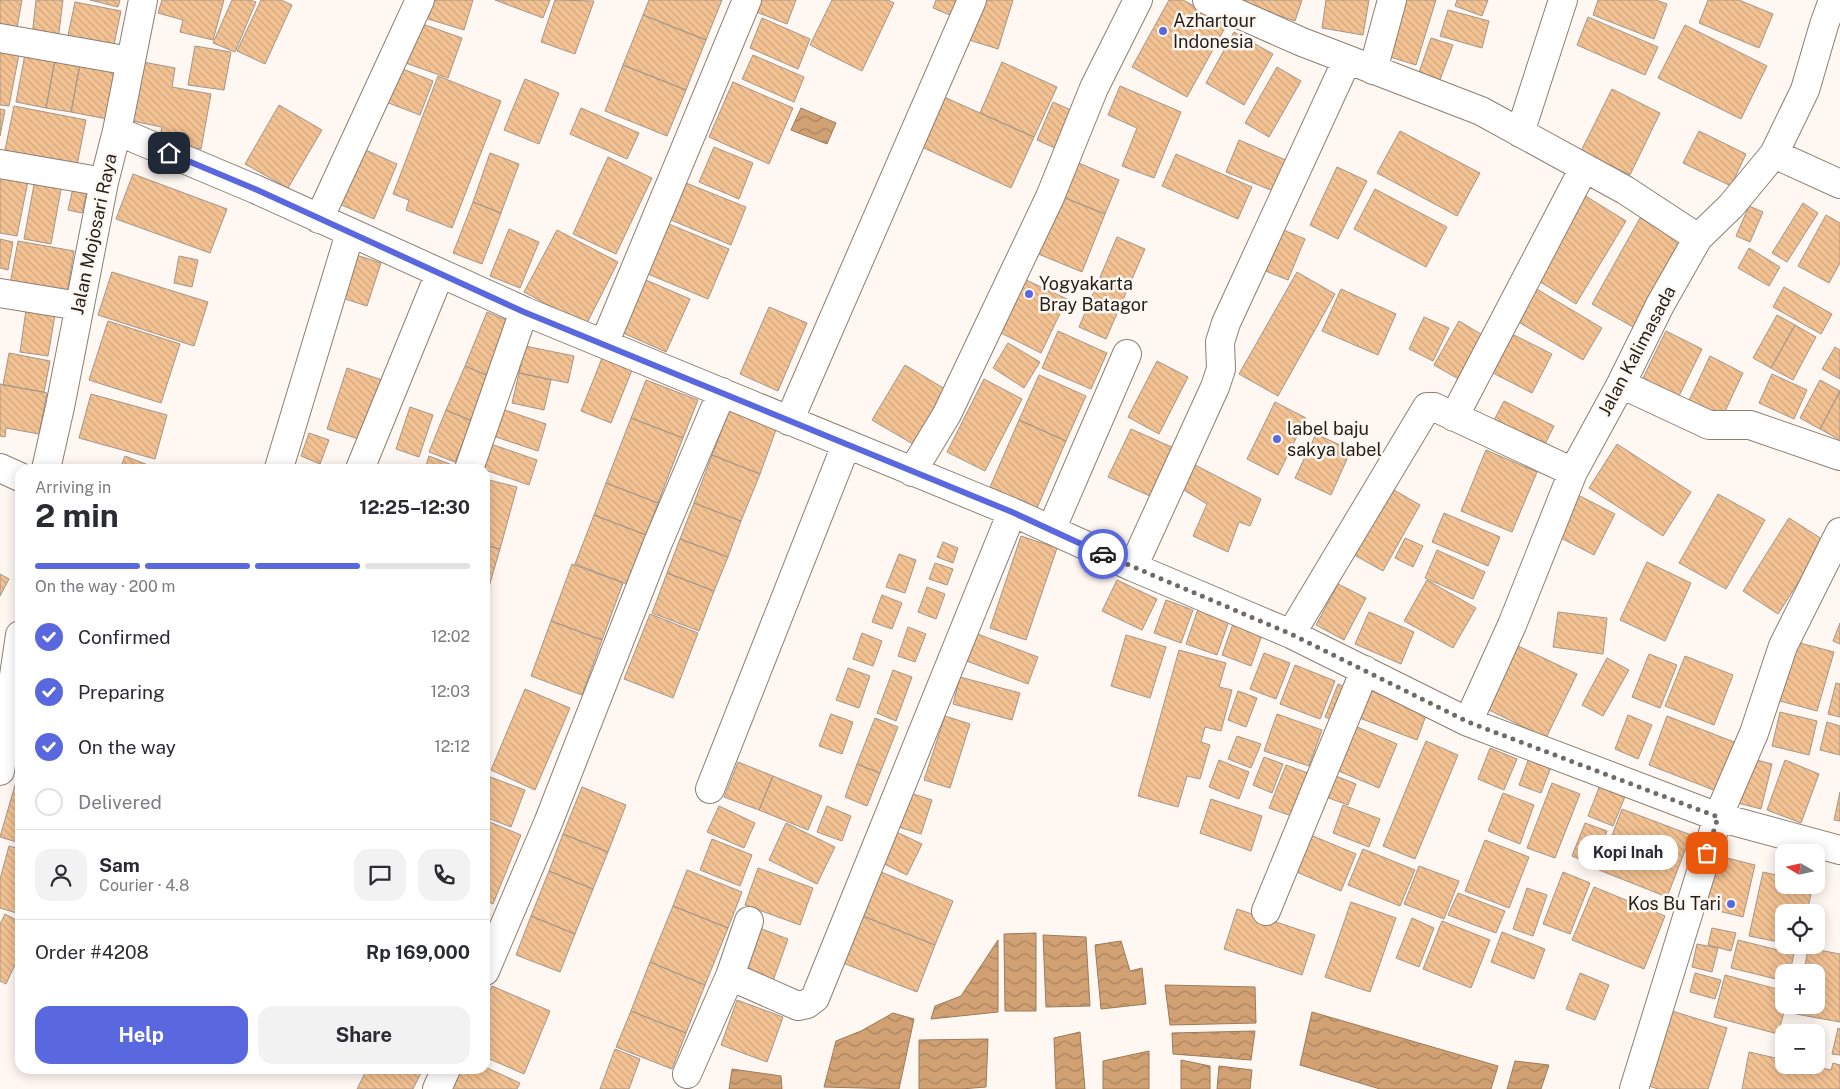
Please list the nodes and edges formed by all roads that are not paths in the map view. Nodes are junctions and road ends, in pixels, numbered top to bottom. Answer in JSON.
{"nodes":[{"id":1,"x":143,"y":0,"type":"edge"},
{"id":2,"x":420,"y":0,"type":"edge"},
{"id":3,"x":747,"y":0,"type":"edge"},
{"id":4,"x":972,"y":0,"type":"edge"},
{"id":5,"x":1138,"y":0,"type":"edge"},
{"id":6,"x":1207,"y":0,"type":"edge"},
{"id":7,"x":1392,"y":0,"type":"edge"},
{"id":8,"x":1563,"y":0,"type":"edge"},
{"id":9,"x":1833,"y":0,"type":"edge"},
{"id":10,"x":0,"y":38,"type":"edge"},
{"id":11,"x":1347,"y":60,"type":"junction"},
{"id":12,"x":130,"y":61,"type":"junction"},
{"id":13,"x":1373,"y":70,"type":"junction"},
{"id":14,"x":117,"y":131,"type":"junction"},
{"id":15,"x":1520,"y":133,"type":"junction"},
{"id":16,"x":1774,"y":154,"type":"junction"},
{"id":17,"x":0,"y":164,"type":"edge"},
{"id":18,"x":1584,"y":168,"type":"junction"},
{"id":19,"x":104,"y":182,"type":"junction"},
{"id":20,"x":1840,"y":184,"type":"edge"},
{"id":21,"x":319,"y":219,"type":"junction"},
{"id":22,"x":350,"y":233,"type":"junction"},
{"id":23,"x":1698,"y":238,"type":"junction"},
{"id":24,"x":440,"y":273,"type":"junction"},
{"id":25,"x":0,"y":293,"type":"edge"},
{"id":26,"x":79,"y":306,"type":"junction"},
{"id":27,"x":524,"y":312,"type":"junction"},
{"id":28,"x":604,"y":344,"type":"junction"},
{"id":29,"x":1127,"y":354,"type":"dead end"},
{"id":30,"x":1621,"y":384,"type":"junction"},
{"id":31,"x":722,"y":392,"type":"junction"},
{"id":32,"x":1454,"y":417,"type":"junction"},
{"id":33,"x":789,"y":421,"type":"junction"},
{"id":34,"x":846,"y":445,"type":"junction"},
{"id":35,"x":1840,"y":456,"type":"edge"},
{"id":36,"x":47,"y":464,"type":"edge"},
{"id":37,"x":280,"y":464,"type":"edge"},
{"id":38,"x":362,"y":464,"type":"edge"},
{"id":39,"x":471,"y":464,"type":"edge"},
{"id":40,"x":0,"y":468,"type":"edge"},
{"id":41,"x":912,"y":472,"type":"junction"},
{"id":42,"x":1573,"y":472,"type":"junction"},
{"id":43,"x":15,"y":475,"type":"edge"},
{"id":44,"x":1012,"y":512,"type":"junction"},
{"id":45,"x":1051,"y":530,"type":"junction"},
{"id":46,"x":1840,"y":532,"type":"edge"},
{"id":47,"x":1133,"y":567,"type":"junction"},
{"id":48,"x":1291,"y":634,"type":"junction"},
{"id":49,"x":15,"y":670,"type":"edge"},
{"id":50,"x":1364,"y":670,"type":"junction"},
{"id":51,"x":1468,"y":722,"type":"junction"},
{"id":52,"x":0,"y":771,"type":"edge"},
{"id":53,"x":710,"y":789,"type":"dead end"},
{"id":54,"x":1718,"y":817,"type":"junction"},
{"id":55,"x":1840,"y":850,"type":"edge"},
{"id":56,"x":1266,"y":911,"type":"dead end"},
{"id":57,"x":749,"y":921,"type":"dead end"},
{"id":58,"x":490,"y":959,"type":"edge"},
{"id":59,"x":730,"y":976,"type":"junction"},
{"id":60,"x":444,"y":1074,"type":"edge"},
{"id":61,"x":687,"y":1074,"type":"dead end"},
{"id":62,"x":437,"y":1089,"type":"edge"},
{"id":63,"x":1634,"y":1089,"type":"edge"}],
"edges":[{"from":1,"to":12,"type":"street","name":"Jalan Mojosari Raya"},
{"from":2,"to":21,"type":"street"},
{"from":3,"to":28,"type":"street"},
{"from":4,"to":33,"type":"street"},
{"from":5,"to":41,"type":"street"},
{"from":6,"to":11,"type":"street"},
{"from":7,"to":13,"type":"street"},
{"from":8,"to":15,"type":"street"},
{"from":9,"to":16,"type":"street","name":"Jalan Kalimasada"},
{"from":10,"to":12,"type":"street"},
{"from":11,"to":13,"type":"street"},
{"from":11,"to":47,"type":"street"},
{"from":12,"to":14,"type":"street","name":"Jalan Mojosari Raya"},
{"from":13,"to":15,"type":"street"},
{"from":14,"to":19,"type":"street","name":"Jalan Mojosari Raya"},
{"from":14,"to":21,"type":"street"},
{"from":15,"to":18,"type":"street"},
{"from":16,"to":20,"type":"street"},
{"from":16,"to":23,"type":"street","name":"Jalan Kalimasada"},
{"from":17,"to":19,"type":"street"},
{"from":18,"to":23,"type":"street"},
{"from":18,"to":32,"type":"street"},
{"from":19,"to":26,"type":"street","name":"Jalan Mojosari Raya"},
{"from":21,"to":22,"type":"street"},
{"from":22,"to":24,"type":"street"},
{"from":22,"to":37,"type":"street"},
{"from":23,"to":30,"type":"street","name":"Jalan Kalimasada"},
{"from":24,"to":27,"type":"street"},
{"from":24,"to":38,"type":"street"},
{"from":25,"to":26,"type":"street"},
{"from":26,"to":36,"type":"street","name":"Jalan Mojosari Raya"},
{"from":27,"to":28,"type":"street"},
{"from":27,"to":39,"type":"street"},
{"from":28,"to":31,"type":"street"},
{"from":29,"to":45,"type":"street"},
{"from":30,"to":35,"type":"street"},
{"from":30,"to":42,"type":"street","name":"Jalan Kalimasada"},
{"from":31,"to":33,"type":"street"},
{"from":31,"to":58,"type":"street"},
{"from":32,"to":42,"type":"street"},
{"from":32,"to":48,"type":"street"},
{"from":33,"to":34,"type":"street"},
{"from":34,"to":41,"type":"street"},
{"from":34,"to":53,"type":"street"},
{"from":40,"to":43,"type":"street"},
{"from":41,"to":44,"type":"street"},
{"from":42,"to":51,"type":"street","name":"Jalan Kalimasada"},
{"from":44,"to":45,"type":"street"},
{"from":44,"to":59,"type":"street"},
{"from":45,"to":47,"type":"street"},
{"from":46,"to":54,"type":"street"},
{"from":47,"to":48,"type":"street"},
{"from":48,"to":50,"type":"street"},
{"from":49,"to":52,"type":"street"},
{"from":50,"to":51,"type":"street"},
{"from":50,"to":56,"type":"street"},
{"from":51,"to":54,"type":"street"},
{"from":54,"to":55,"type":"street"},
{"from":54,"to":63,"type":"street"},
{"from":57,"to":59,"type":"street"},
{"from":59,"to":61,"type":"street"},
{"from":60,"to":62,"type":"street"}]}
